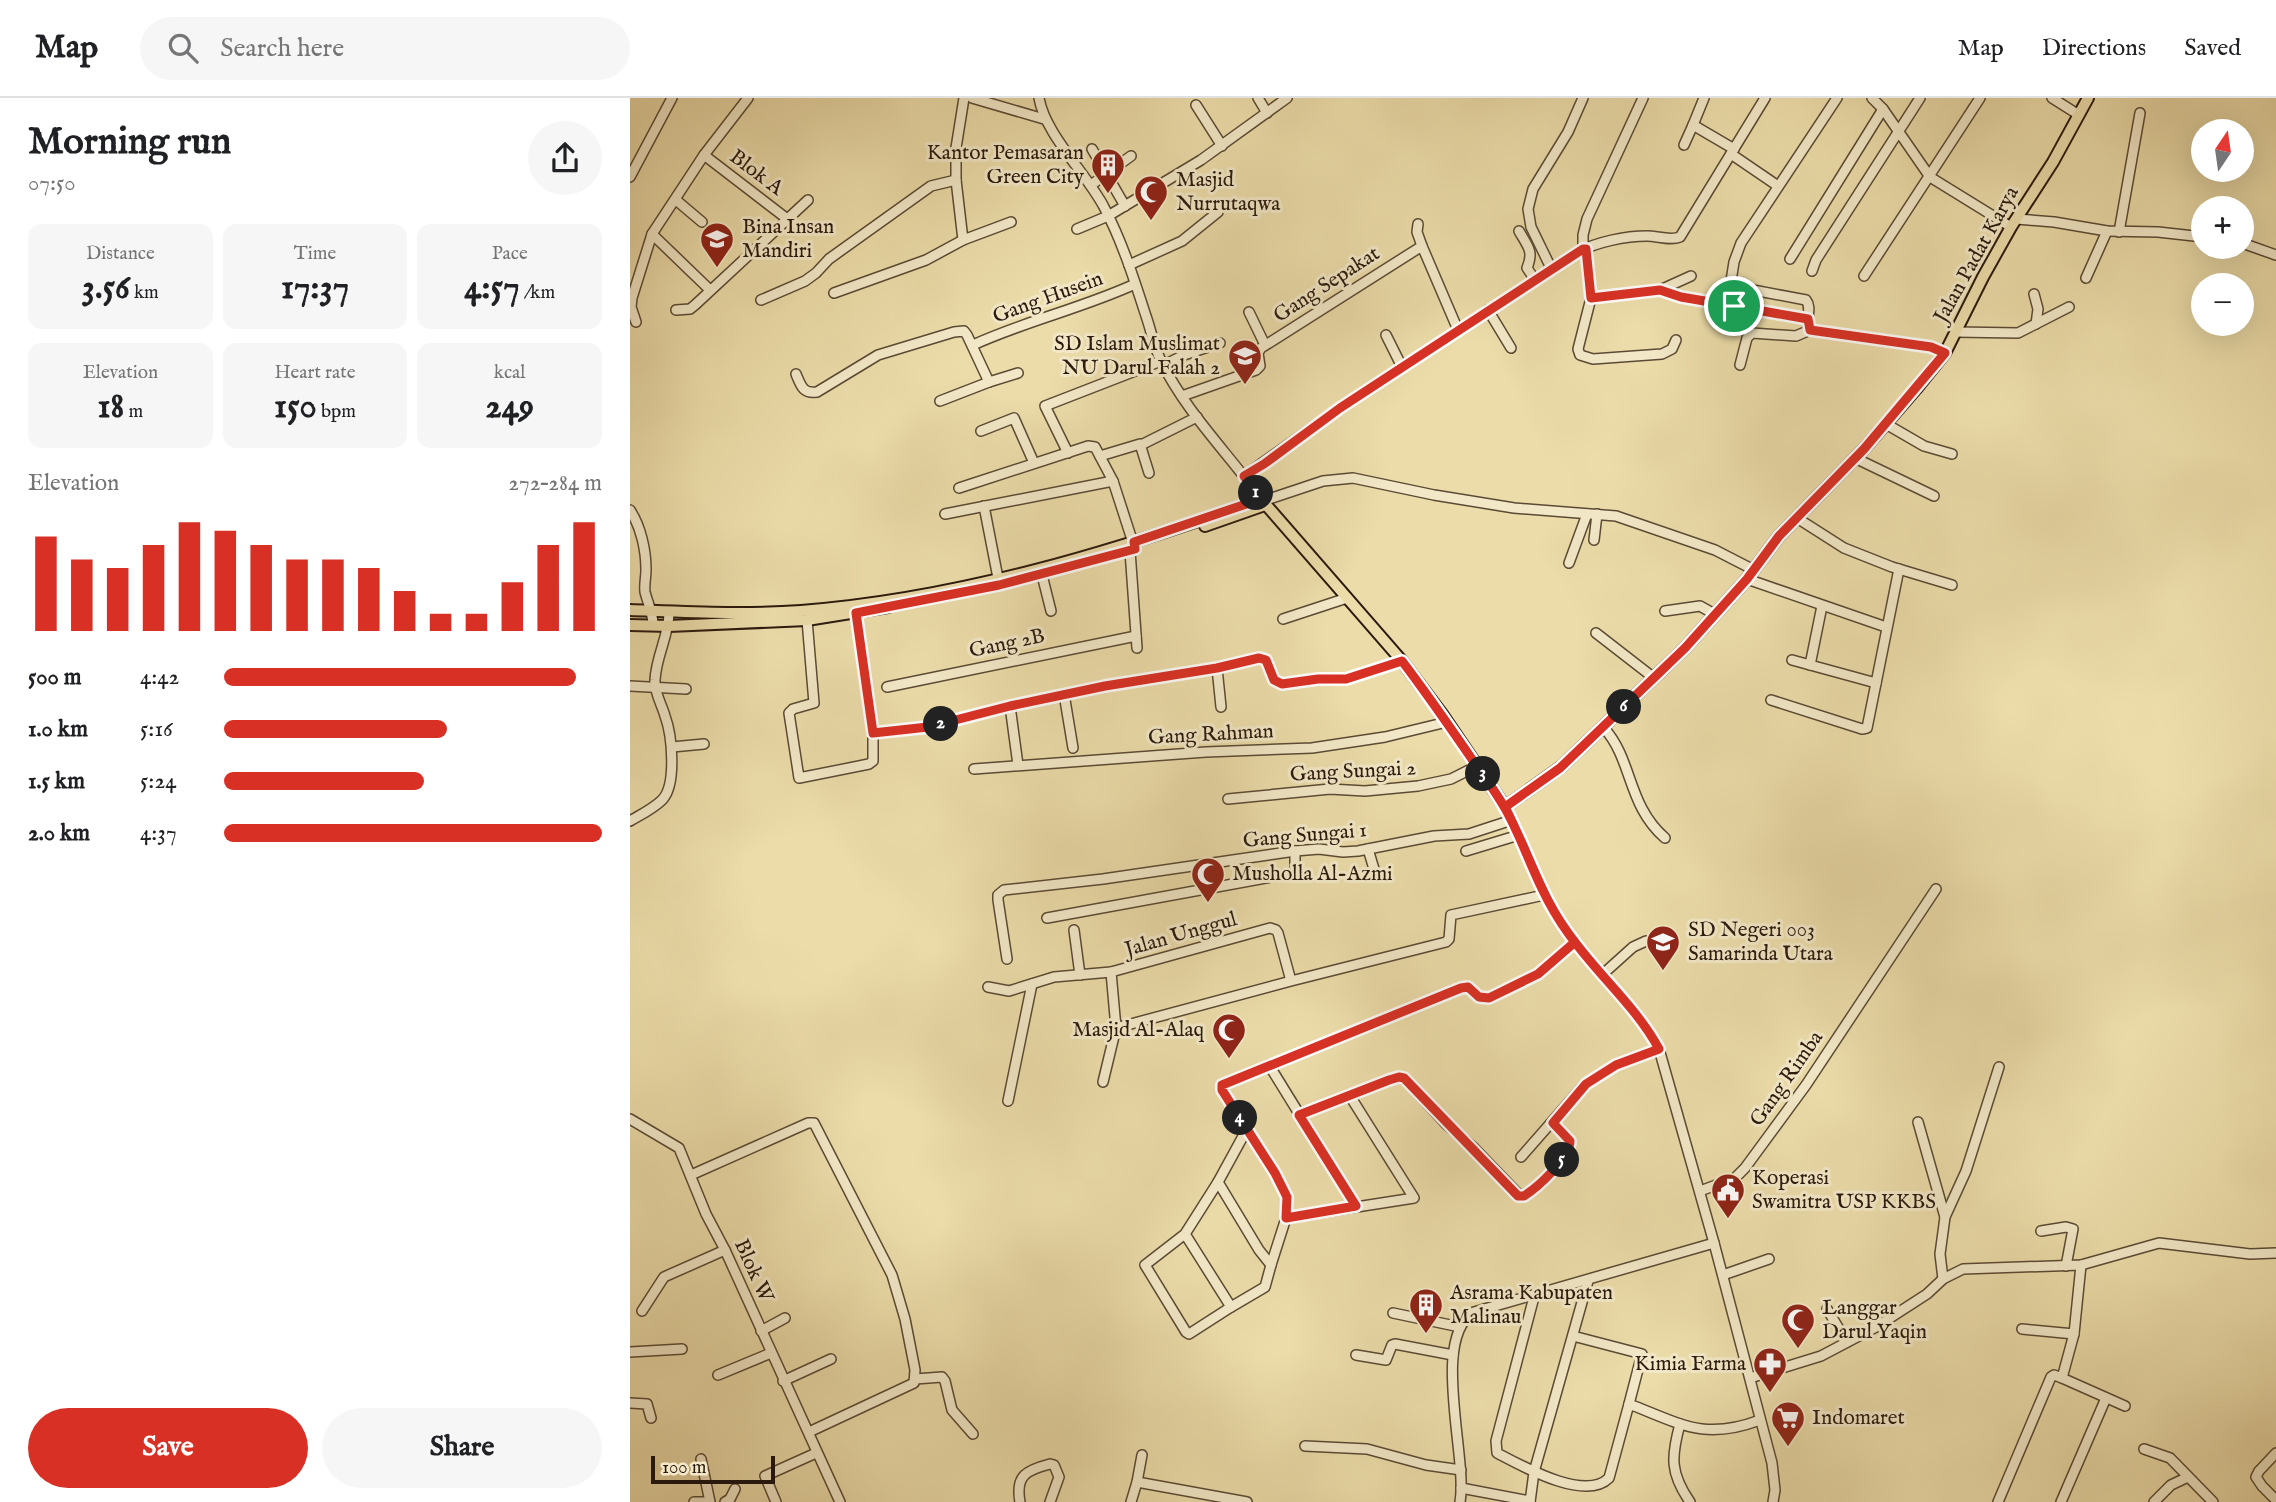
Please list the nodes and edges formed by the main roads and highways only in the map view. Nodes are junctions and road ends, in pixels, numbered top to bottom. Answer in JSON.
{"nodes":[{"id":1,"x":2088,"y":98,"type":"edge"},
{"id":2,"x":1133,"y":548,"type":"junction"},
{"id":3,"x":630,"y":610,"type":"edge"},
{"id":4,"x":630,"y":625,"type":"edge"}],
"edges":[{"from":1,"to":2,"type":"main road","name":"Jalan Padat Karya"},
{"from":2,"to":3,"type":"main road"},
{"from":2,"to":4,"type":"main road"}]}
